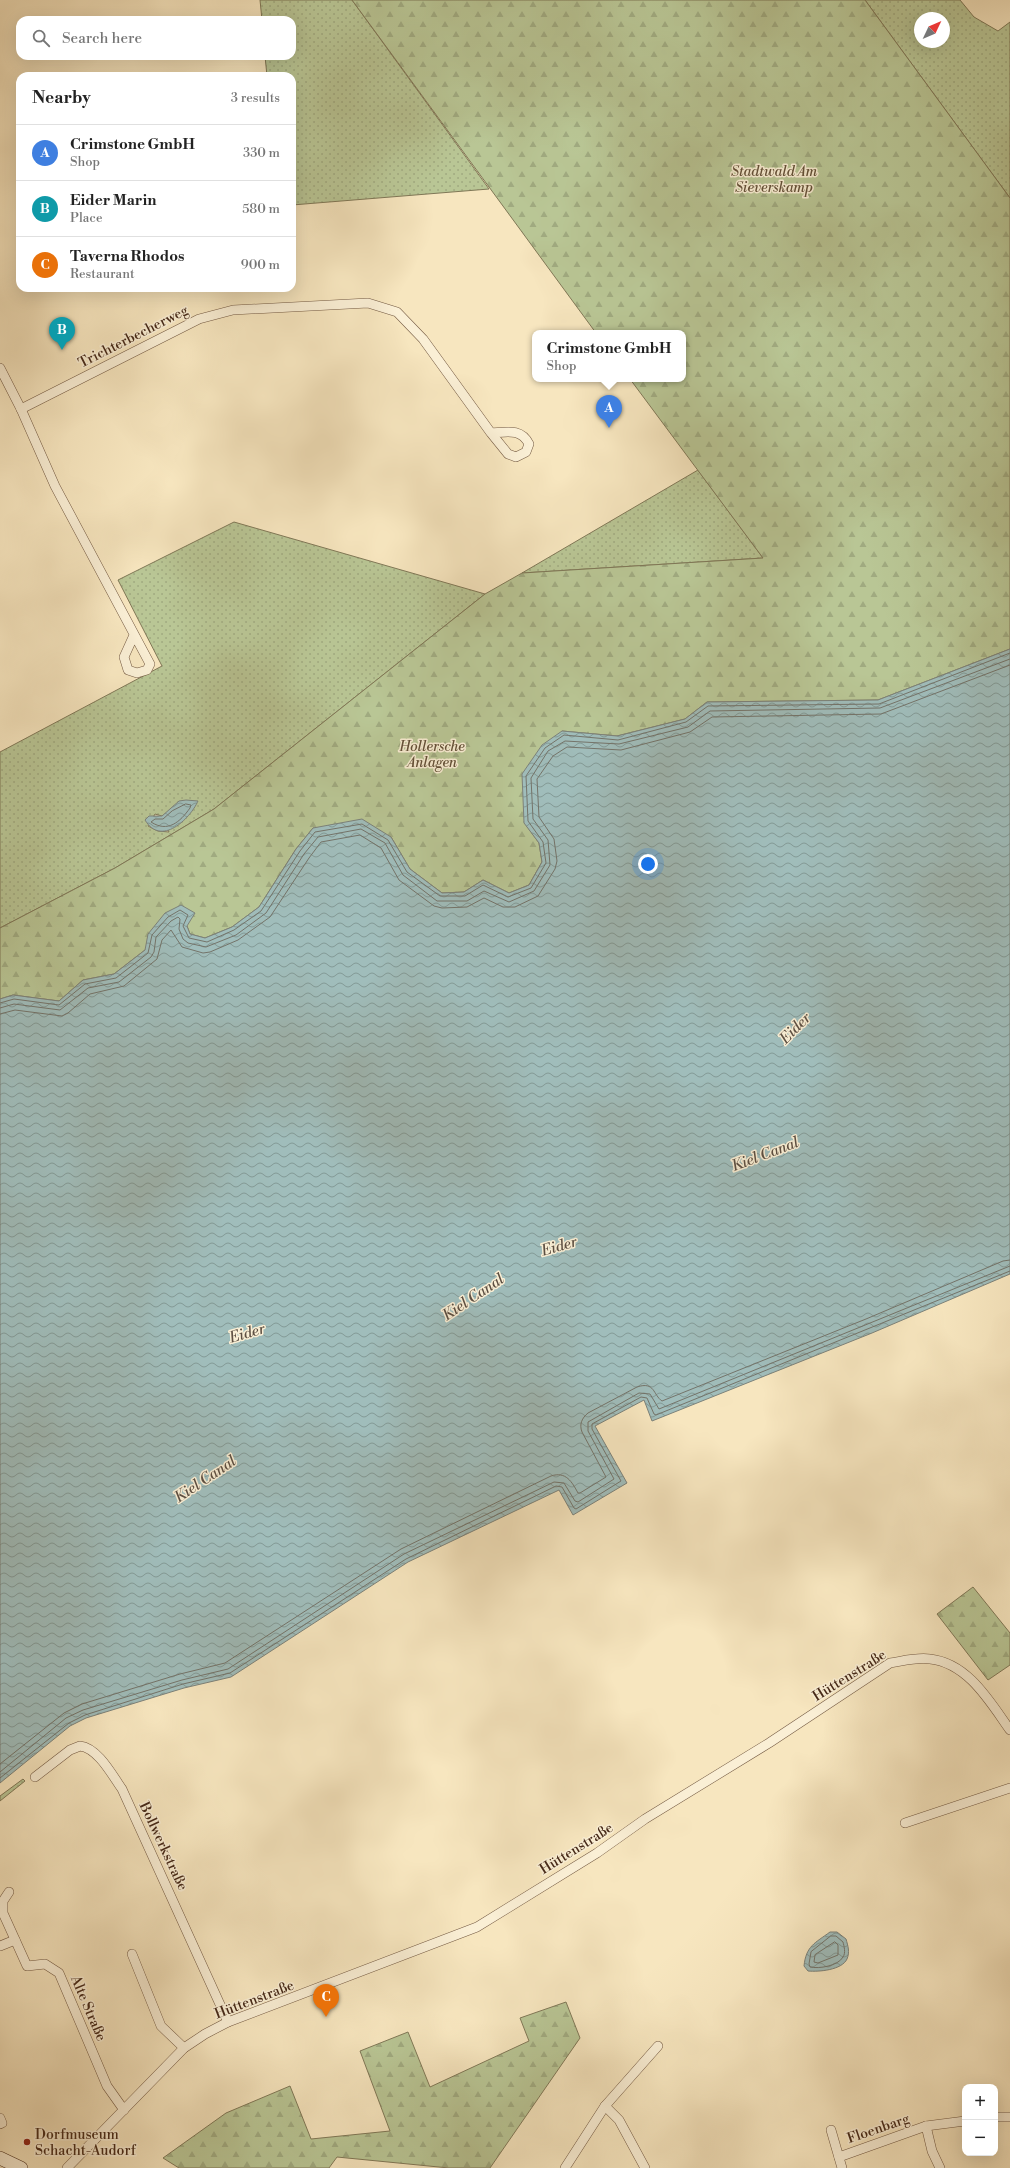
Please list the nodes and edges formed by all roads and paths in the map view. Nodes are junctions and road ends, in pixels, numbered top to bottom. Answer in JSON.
{"nodes":[{"id":1,"x":0,"y":368,"type":"edge"},
{"id":2,"x":21,"y":409,"type":"junction"},
{"id":3,"x":491,"y":433,"type":"dead end"},
{"id":4,"x":134,"y":634,"type":"dead end"},
{"id":5,"x":1010,"y":1730,"type":"edge"},
{"id":6,"x":35,"y":1777,"type":"dead end"},
{"id":7,"x":1010,"y":1788,"type":"edge"},
{"id":8,"x":905,"y":1823,"type":"dead end"},
{"id":9,"x":9,"y":1892,"type":"dead end"},
{"id":10,"x":15,"y":1940,"type":"junction"},
{"id":11,"x":0,"y":1946,"type":"edge"},
{"id":12,"x":132,"y":1954,"type":"dead end"},
{"id":13,"x":228,"y":2022,"type":"junction"},
{"id":14,"x":658,"y":2046,"type":"dead end"},
{"id":15,"x":184,"y":2048,"type":"junction"},
{"id":16,"x":605,"y":2106,"type":"junction"},
{"id":17,"x":124,"y":2110,"type":"junction"},
{"id":18,"x":998,"y":2117,"type":"edge"},
{"id":19,"x":1010,"y":2117,"type":"edge"},
{"id":20,"x":0,"y":2118,"type":"edge"},
{"id":21,"x":962,"y":2121,"type":"edge"},
{"id":22,"x":0,"y":2124,"type":"edge"},
{"id":23,"x":926,"y":2126,"type":"junction"},
{"id":24,"x":831,"y":2130,"type":"dead end"},
{"id":25,"x":839,"y":2157,"type":"junction"},
{"id":26,"x":0,"y":2158,"type":"edge"},
{"id":27,"x":21,"y":2168,"type":"edge"},
{"id":28,"x":67,"y":2168,"type":"edge"},
{"id":29,"x":565,"y":2168,"type":"edge"},
{"id":30,"x":646,"y":2168,"type":"edge"},
{"id":31,"x":842,"y":2168,"type":"edge"},
{"id":32,"x":940,"y":2168,"type":"edge"}],
"edges":[{"from":1,"to":2,"type":"street"},
{"from":2,"to":3,"type":"street","name":"Trichterbecherweg"},
{"from":2,"to":4,"type":"street"},
{"from":5,"to":13,"type":"street","name":"Hüttenstraße"},
{"from":6,"to":13,"type":"street","name":"Bollwerkstraße"},
{"from":7,"to":8,"type":"street"},
{"from":9,"to":10,"type":"street","name":"Alte Straße"},
{"from":10,"to":11,"type":"street"},
{"from":10,"to":17,"type":"street","name":"Alte Straße"},
{"from":12,"to":15,"type":"street"},
{"from":13,"to":15,"type":"street","name":"Hüttenstraße"},
{"from":14,"to":16,"type":"street"},
{"from":15,"to":17,"type":"street","name":"Hüttenstraße"},
{"from":16,"to":29,"type":"street"},
{"from":16,"to":30,"type":"street"},
{"from":17,"to":28,"type":"street","name":"Hüttenstraße"},
{"from":18,"to":19,"type":"street"},
{"from":20,"to":22,"type":"street"},
{"from":21,"to":23,"type":"street","name":"Floenbarg"},
{"from":23,"to":25,"type":"street","name":"Floenbarg"},
{"from":23,"to":32,"type":"street","name":"Floenbarg"},
{"from":24,"to":25,"type":"street"},
{"from":25,"to":31,"type":"street"},
{"from":26,"to":27,"type":"main road"}]}
